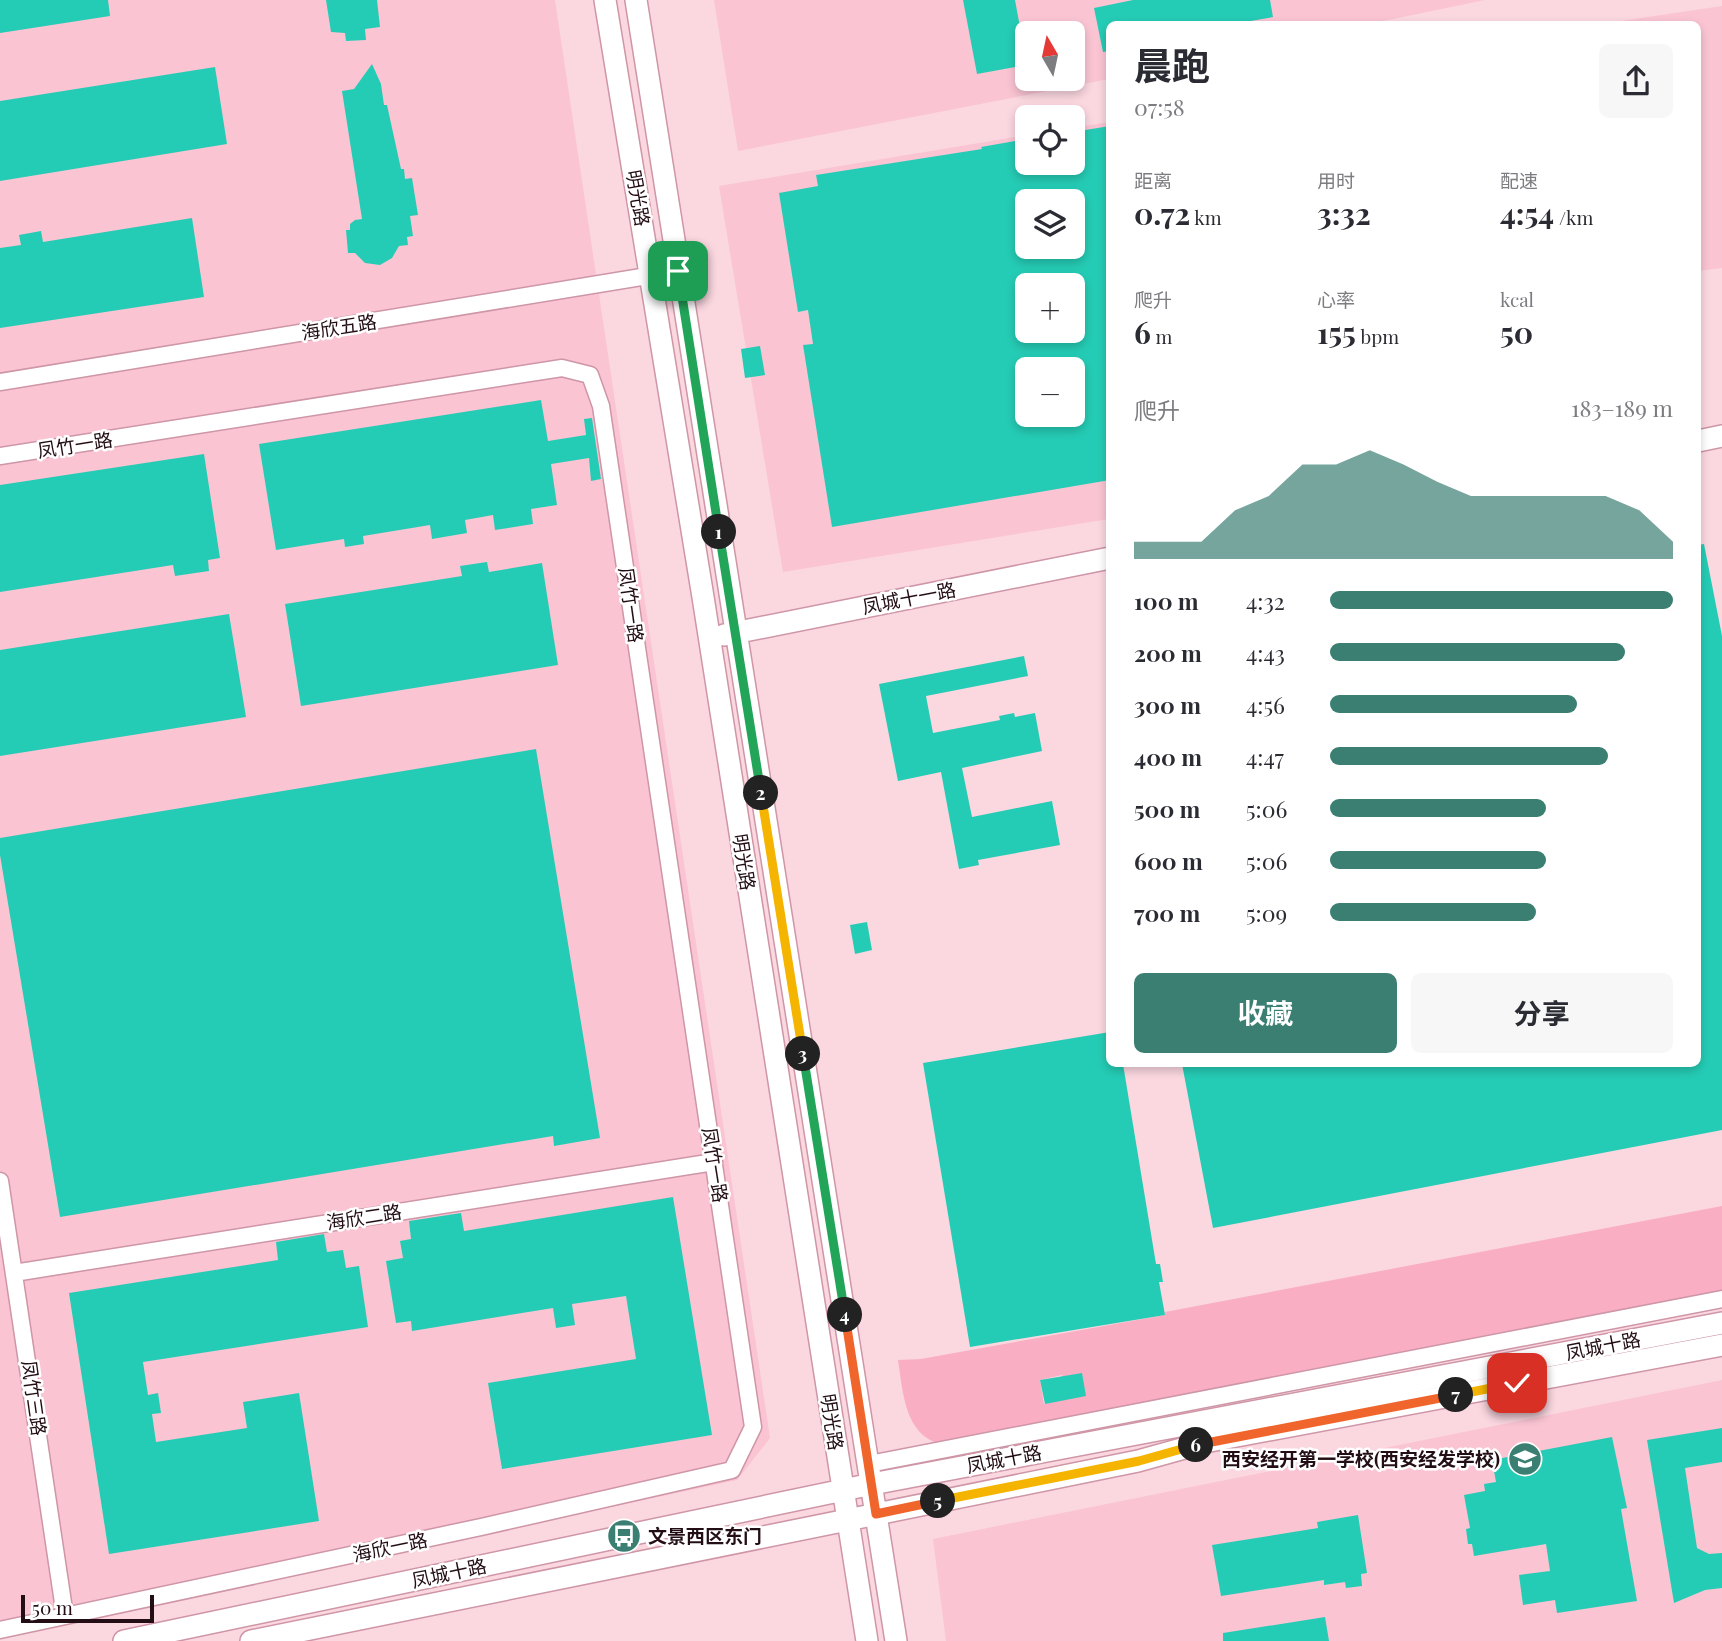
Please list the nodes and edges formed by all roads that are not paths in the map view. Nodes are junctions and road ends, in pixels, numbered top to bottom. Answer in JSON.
{"nodes":[{"id":1,"x":605,"y":0,"type":"edge"},
{"id":2,"x":636,"y":0,"type":"edge"},
{"id":3,"x":678,"y":271,"type":"junction"},
{"id":4,"x":651,"y":276,"type":"junction"},
{"id":5,"x":0,"y":382,"type":"edge"},
{"id":6,"x":1722,"y":436,"type":"edge"},
{"id":7,"x":1701,"y":440,"type":"edge"},
{"id":8,"x":0,"y":456,"type":"edge"},
{"id":9,"x":1106,"y":559,"type":"edge"},
{"id":10,"x":735,"y":633,"type":"junction"},
{"id":11,"x":709,"y":637,"type":"junction"},
{"id":12,"x":714,"y":1162,"type":"junction"},
{"id":13,"x":0,"y":1181,"type":"edge"},
{"id":14,"x":14,"y":1273,"type":"junction"},
{"id":15,"x":1722,"y":1299,"type":"edge"},
{"id":16,"x":1722,"y":1323,"type":"edge"},
{"id":17,"x":1722,"y":1345,"type":"edge"},
{"id":18,"x":753,"y":1427,"type":"joint"},
{"id":19,"x":870,"y":1474,"type":"junction"},
{"id":20,"x":843,"y":1490,"type":"junction"},
{"id":21,"x":876,"y":1514,"type":"junction"},
{"id":22,"x":848,"y":1521,"type":"junction"},
{"id":23,"x":65,"y":1616,"type":"junction"},
{"id":24,"x":0,"y":1630,"type":"edge"},
{"id":25,"x":124,"y":1641,"type":"edge"},
{"id":26,"x":251,"y":1641,"type":"edge"},
{"id":27,"x":867,"y":1641,"type":"edge"},
{"id":28,"x":896,"y":1641,"type":"edge"}],
"edges":[{"from":1,"to":4,"type":"main road","name":"明光路"},
{"from":2,"to":3,"type":"main road","name":"明光路"},
{"from":3,"to":4,"type":"street","name":"海欣五路"},
{"from":3,"to":10,"type":"main road","name":"明光路"},
{"from":4,"to":5,"type":"street","name":"海欣五路"},
{"from":4,"to":11,"type":"main road","name":"明光路"},
{"from":6,"to":7,"type":"main road"},
{"from":8,"to":12,"type":"street","name":"凤竹一路"},
{"from":9,"to":10,"type":"main road","name":"凤城十一路"},
{"from":10,"to":11,"type":"main road","name":"凤城十一路"},
{"from":10,"to":19,"type":"main road","name":"明光路"},
{"from":11,"to":20,"type":"main road","name":"明光路"},
{"from":12,"to":14,"type":"street","name":"海欣二路"},
{"from":12,"to":18,"type":"street","name":"凤竹一路"},
{"from":13,"to":14,"type":"street","name":"凤竹三路"},
{"from":14,"to":23,"type":"street","name":"凤竹三路"},
{"from":15,"to":19,"type":"street"},
{"from":16,"to":19,"type":"main road","name":"凤城十路"},
{"from":17,"to":21,"type":"main road","name":"凤城十路"},
{"from":18,"to":23,"type":"street","name":"海欣一路"},
{"from":19,"to":20,"type":"main road","name":"凤城十路"},
{"from":19,"to":21,"type":"main road","name":"明光路"},
{"from":20,"to":22,"type":"main road","name":"明光路"},
{"from":20,"to":25,"type":"main road","name":"凤城十路"},
{"from":21,"to":22,"type":"main road","name":"凤城十路"},
{"from":21,"to":28,"type":"main road","name":"明光路"},
{"from":22,"to":26,"type":"main road","name":"凤城十路"},
{"from":22,"to":27,"type":"main road","name":"明光路"},
{"from":23,"to":24,"type":"street","name":"海欣一路"}]}
